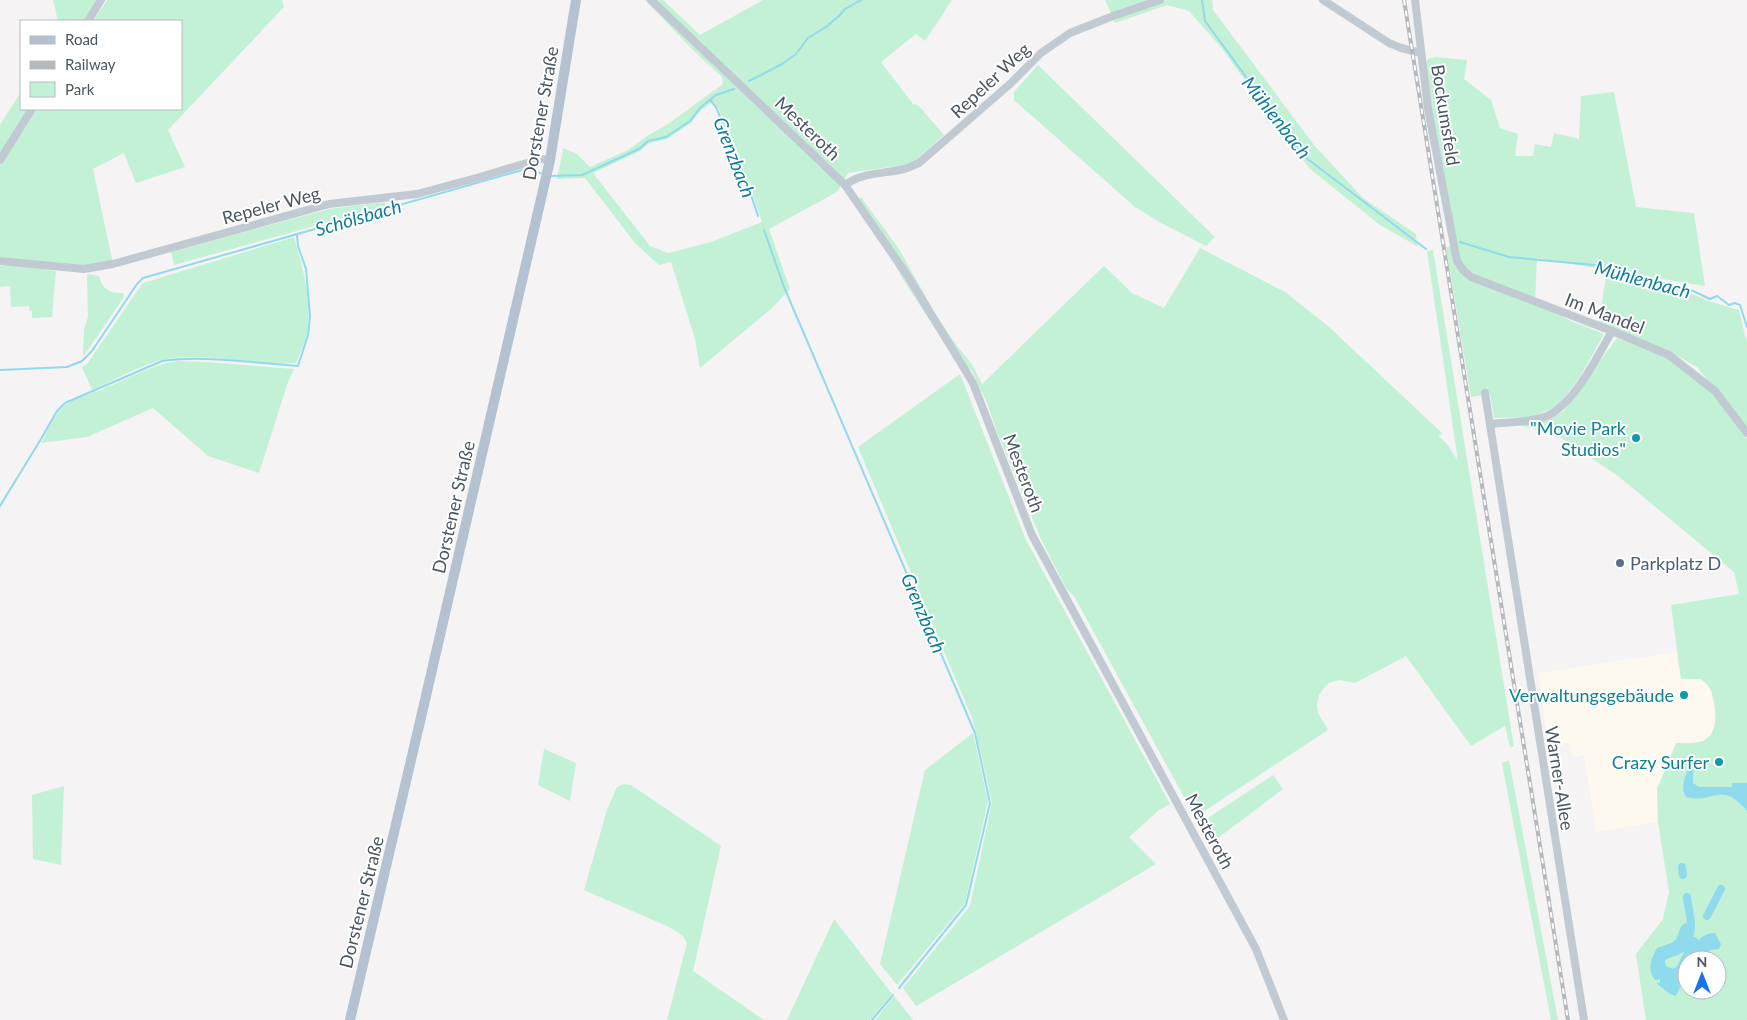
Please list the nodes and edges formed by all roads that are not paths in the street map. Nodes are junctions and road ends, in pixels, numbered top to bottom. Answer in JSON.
{"nodes":[{"id":1,"x":102,"y":0,"type":"edge"},
{"id":2,"x":576,"y":0,"type":"edge"},
{"id":3,"x":651,"y":0,"type":"edge"},
{"id":4,"x":1160,"y":0,"type":"edge"},
{"id":5,"x":1323,"y":0,"type":"edge"},
{"id":6,"x":1415,"y":0,"type":"edge"},
{"id":7,"x":89,"y":20,"type":"edge"},
{"id":8,"x":1421,"y":53,"type":"junction"},
{"id":9,"x":31,"y":110,"type":"edge"},
{"id":10,"x":0,"y":160,"type":"edge"},
{"id":11,"x":548,"y":170,"type":"junction"},
{"id":12,"x":845,"y":185,"type":"junction"},
{"id":13,"x":1453,"y":234,"type":"joint"},
{"id":14,"x":0,"y":261,"type":"edge"},
{"id":15,"x":1612,"y":331,"type":"junction"},
{"id":16,"x":1485,"y":393,"type":"dead end"},
{"id":17,"x":1490,"y":424,"type":"junction"},
{"id":18,"x":1747,"y":433,"type":"edge"},
{"id":19,"x":350,"y":1020,"type":"edge"},
{"id":20,"x":1284,"y":1020,"type":"edge"},
{"id":21,"x":1584,"y":1020,"type":"edge"}],
"edges":[{"from":1,"to":7,"type":"street"},
{"from":2,"to":11,"type":"main road","name":"Dorstener Straße"},
{"from":3,"to":12,"type":"street","name":"Mesteroth"},
{"from":4,"to":12,"type":"street","name":"Repeler Weg"},
{"from":5,"to":8,"type":"street"},
{"from":6,"to":8,"type":"street","name":"Bockumsfeld"},
{"from":8,"to":13,"type":"street","name":"Bockumsfeld"},
{"from":9,"to":10,"type":"street"},
{"from":11,"to":14,"type":"street","name":"Repeler Weg"},
{"from":11,"to":19,"type":"main road","name":"Dorstener Straße"},
{"from":12,"to":20,"type":"street","name":"Mesteroth"},
{"from":13,"to":15,"type":"street","name":"Im Mandel"},
{"from":15,"to":17,"type":"street"},
{"from":15,"to":18,"type":"street","name":"Im Mandel"},
{"from":16,"to":17,"type":"street","name":"Warner-Allee"},
{"from":17,"to":21,"type":"street","name":"Warner-Allee"}]}
